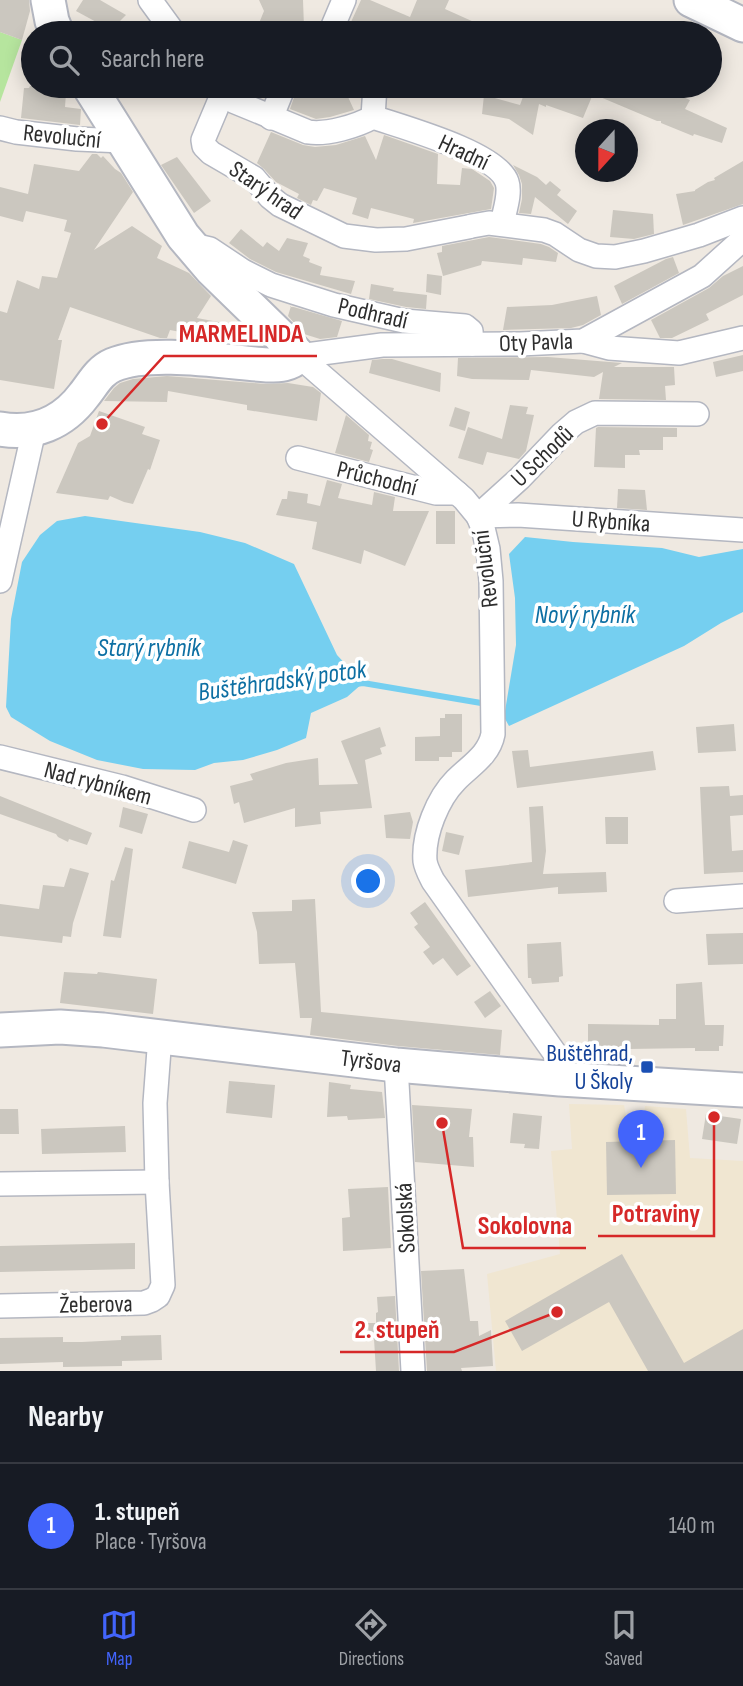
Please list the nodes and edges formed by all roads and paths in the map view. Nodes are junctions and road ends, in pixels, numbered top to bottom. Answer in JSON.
{"nodes":[{"id":1,"x":48,"y":0,"type":"edge"},
{"id":2,"x":150,"y":0,"type":"edge"},
{"id":3,"x":344,"y":0,"type":"edge"},
{"id":4,"x":691,"y":0,"type":"edge"},
{"id":5,"x":52,"y":21,"type":"edge"},
{"id":6,"x":165,"y":21,"type":"edge"},
{"id":7,"x":335,"y":21,"type":"edge"},
{"id":8,"x":743,"y":25,"type":"edge"},
{"id":9,"x":96,"y":98,"type":"edge"},
{"id":10,"x":216,"y":98,"type":"edge"},
{"id":11,"x":233,"y":98,"type":"edge"},
{"id":12,"x":279,"y":98,"type":"edge"},
{"id":13,"x":374,"y":98,"type":"edge"},
{"id":14,"x":373,"y":117,"type":"junction"},
{"id":15,"x":271,"y":118,"type":"junction"},
{"id":16,"x":1,"y":128,"type":"edge"},
{"id":17,"x":123,"y":141,"type":"junction"},
{"id":18,"x":743,"y":218,"type":"edge"},
{"id":19,"x":502,"y":224,"type":"junction"},
{"id":20,"x":743,"y":239,"type":"edge"},
{"id":21,"x":190,"y":245,"type":"junction"},
{"id":22,"x":743,"y":338,"type":"edge"},
{"id":23,"x":583,"y":341,"type":"junction"},
{"id":24,"x":472,"y":344,"type":"junction"},
{"id":25,"x":299,"y":356,"type":"junction"},
{"id":26,"x":697,"y":414,"type":"dead end"},
{"id":27,"x":0,"y":429,"type":"edge"},
{"id":28,"x":34,"y":430,"type":"junction"},
{"id":29,"x":298,"y":457,"type":"dead end"},
{"id":30,"x":457,"y":493,"type":"junction"},
{"id":31,"x":478,"y":516,"type":"junction"},
{"id":32,"x":743,"y":530,"type":"edge"},
{"id":33,"x":0,"y":581,"type":"edge"},
{"id":34,"x":0,"y":757,"type":"edge"},
{"id":35,"x":194,"y":810,"type":"dead end"},
{"id":36,"x":743,"y":897,"type":"edge"},
{"id":37,"x":676,"y":901,"type":"dead end"},
{"id":38,"x":0,"y":1030,"type":"edge"},
{"id":39,"x":160,"y":1036,"type":"junction"},
{"id":40,"x":396,"y":1065,"type":"junction"},
{"id":41,"x":560,"y":1079,"type":"junction"},
{"id":42,"x":743,"y":1090,"type":"edge"},
{"id":43,"x":157,"y":1182,"type":"junction"},
{"id":44,"x":0,"y":1184,"type":"edge"},
{"id":45,"x":0,"y":1306,"type":"edge"},
{"id":46,"x":413,"y":1371,"type":"edge"}],
"edges":[{"from":1,"to":5,"type":"street"},
{"from":2,"to":6,"type":"street"},
{"from":3,"to":7,"type":"street"},
{"from":4,"to":8,"type":"street"},
{"from":9,"to":17,"type":"street","name":"Revoluční"},
{"from":10,"to":19,"type":"street","name":"Starý hrad"},
{"from":11,"to":15,"type":"street"},
{"from":12,"to":15,"type":"street"},
{"from":13,"to":14,"type":"street"},
{"from":14,"to":15,"type":"street"},
{"from":14,"to":19,"type":"street","name":"Hradní"},
{"from":16,"to":17,"type":"street","name":"Revoluční"},
{"from":17,"to":21,"type":"street","name":"Revoluční"},
{"from":18,"to":19,"type":"street","name":"Starý hrad"},
{"from":20,"to":23,"type":"street","name":"Oty Pavla"},
{"from":21,"to":24,"type":"street","name":"Podhradí"},
{"from":21,"to":25,"type":"street","name":"Revoluční"},
{"from":22,"to":23,"type":"street"},
{"from":23,"to":24,"type":"street","name":"Oty Pavla"},
{"from":24,"to":25,"type":"street","name":"Oty Pavla"},
{"from":25,"to":28,"type":"street"},
{"from":25,"to":30,"type":"street","name":"Revoluční"},
{"from":26,"to":31,"type":"street","name":"U Schodů"},
{"from":27,"to":28,"type":"street"},
{"from":28,"to":33,"type":"street"},
{"from":29,"to":30,"type":"street","name":"Průchodní"},
{"from":30,"to":31,"type":"street","name":"Revoluční"},
{"from":31,"to":32,"type":"street","name":"U Rybníka"},
{"from":31,"to":41,"type":"street","name":"Revoluční"},
{"from":34,"to":35,"type":"street","name":"Nad rybníkem"},
{"from":36,"to":37,"type":"street"},
{"from":38,"to":39,"type":"street","name":"Tyršova"},
{"from":39,"to":40,"type":"street","name":"Tyršova"},
{"from":39,"to":43,"type":"street","name":"Žeberova"},
{"from":40,"to":41,"type":"street","name":"Tyršova"},
{"from":40,"to":46,"type":"street","name":"Sokolská"},
{"from":41,"to":42,"type":"street","name":"Tyršova"},
{"from":43,"to":44,"type":"street"},
{"from":43,"to":45,"type":"street","name":"Žeberova"}]}
